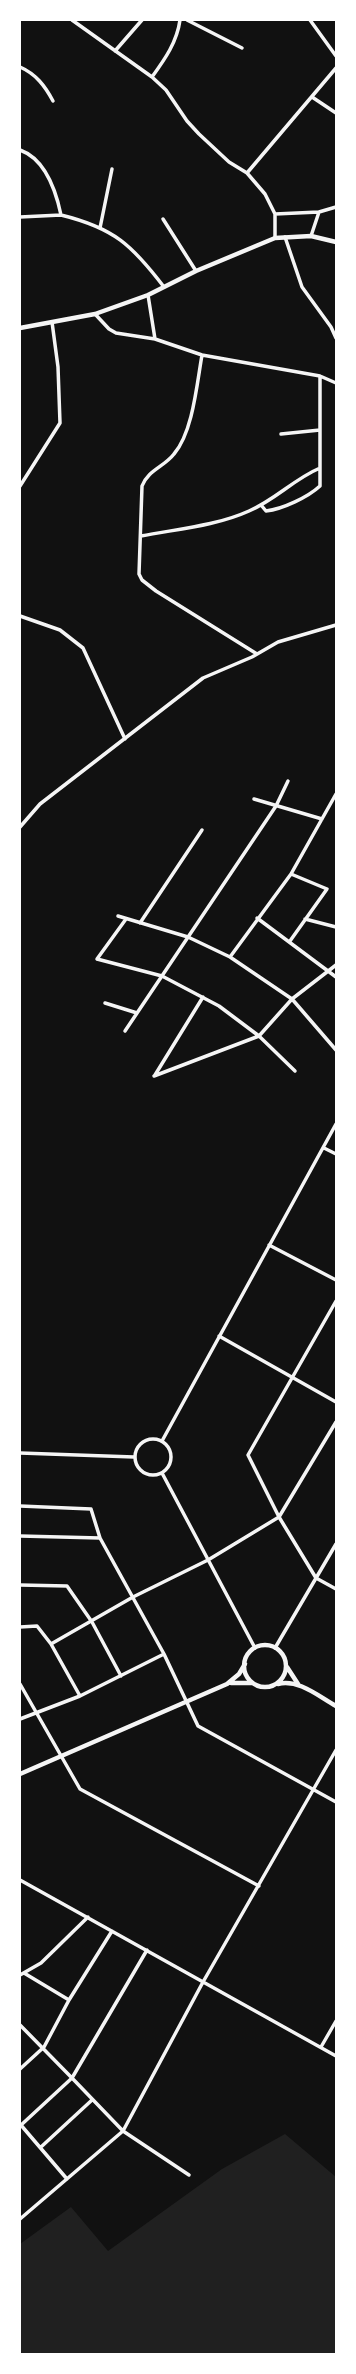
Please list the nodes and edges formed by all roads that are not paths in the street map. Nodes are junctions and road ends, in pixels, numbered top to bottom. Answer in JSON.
{"nodes":[{"id":1,"x":72,"y":20,"type":"edge"},
{"id":2,"x":142,"y":20,"type":"edge"},
{"id":3,"x":180,"y":20,"type":"edge"},
{"id":4,"x":187,"y":20,"type":"edge"},
{"id":5,"x":310,"y":20,"type":"edge"},
{"id":6,"x":242,"y":48,"type":"dead end"},
{"id":7,"x":115,"y":50,"type":"junction"},
{"id":8,"x":336,"y":56,"type":"edge"},
{"id":9,"x":20,"y":68,"type":"edge"},
{"id":10,"x":336,"y":68,"type":"edge"},
{"id":11,"x":152,"y":77,"type":"junction"},
{"id":12,"x":312,"y":97,"type":"junction"},
{"id":13,"x":53,"y":101,"type":"dead end"},
{"id":14,"x":336,"y":113,"type":"edge"},
{"id":15,"x":20,"y":150,"type":"edge"},
{"id":16,"x":112,"y":169,"type":"dead end"},
{"id":17,"x":247,"y":173,"type":"junction"},
{"id":18,"x":336,"y":207,"type":"edge"},
{"id":19,"x":319,"y":212,"type":"junction"},
{"id":20,"x":275,"y":214,"type":"junction"},
{"id":21,"x":61,"y":215,"type":"junction"},
{"id":22,"x":20,"y":217,"type":"edge"},
{"id":23,"x":163,"y":219,"type":"dead end"},
{"id":24,"x":100,"y":228,"type":"junction"},
{"id":25,"x":311,"y":236,"type":"junction"},
{"id":26,"x":285,"y":237,"type":"junction"},
{"id":27,"x":275,"y":238,"type":"junction"},
{"id":28,"x":336,"y":242,"type":"edge"},
{"id":29,"x":196,"y":271,"type":"junction"},
{"id":30,"x":164,"y":287,"type":"junction"},
{"id":31,"x":148,"y":295,"type":"junction"},
{"id":32,"x":95,"y":314,"type":"junction"},
{"id":33,"x":52,"y":322,"type":"junction"},
{"id":34,"x":20,"y":328,"type":"edge"},
{"id":35,"x":336,"y":338,"type":"edge"},
{"id":36,"x":155,"y":339,"type":"junction"},
{"id":37,"x":202,"y":355,"type":"junction"},
{"id":38,"x":320,"y":376,"type":"junction"},
{"id":39,"x":336,"y":383,"type":"edge"},
{"id":40,"x":320,"y":430,"type":"junction"},
{"id":41,"x":281,"y":434,"type":"dead end"},
{"id":42,"x":320,"y":468,"type":"junction"},
{"id":43,"x":20,"y":486,"type":"edge"},
{"id":44,"x":261,"y":505,"type":"junction"},
{"id":45,"x":142,"y":536,"type":"junction"},
{"id":46,"x":20,"y":616,"type":"edge"},
{"id":47,"x":336,"y":625,"type":"edge"},
{"id":48,"x":257,"y":654,"type":"junction"},
{"id":49,"x":125,"y":739,"type":"junction"},
{"id":50,"x":288,"y":781,"type":"dead end"},
{"id":51,"x":336,"y":794,"type":"edge"},
{"id":52,"x":254,"y":799,"type":"dead end"},
{"id":53,"x":276,"y":806,"type":"junction"},
{"id":54,"x":322,"y":819,"type":"junction"},
{"id":55,"x":20,"y":827,"type":"edge"},
{"id":56,"x":202,"y":830,"type":"dead end"},
{"id":57,"x":291,"y":874,"type":"junction"},
{"id":58,"x":118,"y":916,"type":"dead end"},
{"id":59,"x":257,"y":918,"type":"junction"},
{"id":60,"x":126,"y":919,"type":"junction"},
{"id":61,"x":305,"y":919,"type":"junction"},
{"id":62,"x":140,"y":923,"type":"junction"},
{"id":63,"x":336,"y":927,"type":"edge"},
{"id":64,"x":188,"y":937,"type":"junction"},
{"id":65,"x":290,"y":941,"type":"junction"},
{"id":66,"x":230,"y":957,"type":"junction"},
{"id":67,"x":336,"y":965,"type":"edge"},
{"id":68,"x":329,"y":970,"type":"junction"},
{"id":69,"x":162,"y":976,"type":"junction"},
{"id":70,"x":336,"y":977,"type":"edge"},
{"id":71,"x":203,"y":997,"type":"junction"},
{"id":72,"x":292,"y":999,"type":"junction"},
{"id":73,"x":105,"y":1003,"type":"dead end"},
{"id":74,"x":137,"y":1013,"type":"junction"},
{"id":75,"x":125,"y":1031,"type":"dead end"},
{"id":76,"x":259,"y":1036,"type":"junction"},
{"id":77,"x":336,"y":1050,"type":"edge"},
{"id":78,"x":295,"y":1071,"type":"dead end"},
{"id":79,"x":336,"y":1124,"type":"edge"},
{"id":80,"x":324,"y":1148,"type":"junction"},
{"id":81,"x":336,"y":1154,"type":"edge"},
{"id":82,"x":270,"y":1245,"type":"junction"},
{"id":83,"x":336,"y":1280,"type":"edge"},
{"id":84,"x":336,"y":1301,"type":"edge"},
{"id":85,"x":219,"y":1336,"type":"junction"},
{"id":86,"x":293,"y":1378,"type":"junction"},
{"id":87,"x":336,"y":1402,"type":"edge"},
{"id":88,"x":336,"y":1422,"type":"edge"},
{"id":89,"x":162,"y":1441,"type":"junction"},
{"id":90,"x":20,"y":1453,"type":"edge"},
{"id":91,"x":134,"y":1457,"type":"junction"},
{"id":92,"x":162,"y":1473,"type":"junction"},
{"id":93,"x":20,"y":1506,"type":"edge"},
{"id":94,"x":280,"y":1516,"type":"junction"},
{"id":95,"x":20,"y":1536,"type":"edge"},
{"id":96,"x":100,"y":1538,"type":"junction"},
{"id":97,"x":336,"y":1544,"type":"edge"},
{"id":98,"x":208,"y":1560,"type":"junction"},
{"id":99,"x":316,"y":1578,"type":"junction"},
{"id":100,"x":20,"y":1585,"type":"edge"},
{"id":101,"x":336,"y":1589,"type":"edge"},
{"id":102,"x":134,"y":1597,"type":"junction"},
{"id":103,"x":92,"y":1622,"type":"junction"},
{"id":104,"x":20,"y":1627,"type":"edge"},
{"id":105,"x":51,"y":1644,"type":"junction"},
{"id":106,"x":255,"y":1648,"type":"junction"},
{"id":107,"x":275,"y":1648,"type":"junction"},
{"id":108,"x":164,"y":1654,"type":"junction"},
{"id":109,"x":245,"y":1664,"type":"junction"},
{"id":110,"x":286,"y":1664,"type":"junction"},
{"id":111,"x":121,"y":1676,"type":"junction"},
{"id":112,"x":20,"y":1684,"type":"edge"},
{"id":113,"x":227,"y":1684,"type":"junction"},
{"id":114,"x":254,"y":1684,"type":"junction"},
{"id":115,"x":274,"y":1685,"type":"junction"},
{"id":116,"x":299,"y":1685,"type":"junction"},
{"id":117,"x":80,"y":1696,"type":"junction"},
{"id":118,"x":186,"y":1702,"type":"junction"},
{"id":119,"x":336,"y":1706,"type":"edge"},
{"id":120,"x":38,"y":1714,"type":"junction"},
{"id":121,"x":20,"y":1719,"type":"edge"},
{"id":122,"x":336,"y":1750,"type":"edge"},
{"id":123,"x":60,"y":1757,"type":"junction"},
{"id":124,"x":20,"y":1774,"type":"edge"},
{"id":125,"x":314,"y":1790,"type":"junction"},
{"id":126,"x":336,"y":1802,"type":"edge"},
{"id":127,"x":20,"y":1880,"type":"edge"},
{"id":128,"x":259,"y":1886,"type":"junction"},
{"id":129,"x":88,"y":1917,"type":"junction"},
{"id":130,"x":112,"y":1931,"type":"junction"},
{"id":131,"x":147,"y":1950,"type":"junction"},
{"id":132,"x":24,"y":1973,"type":"junction"},
{"id":133,"x":20,"y":1975,"type":"edge"},
{"id":134,"x":203,"y":1982,"type":"junction"},
{"id":135,"x":69,"y":2000,"type":"junction"},
{"id":136,"x":336,"y":2021,"type":"edge"},
{"id":137,"x":20,"y":2025,"type":"edge"},
{"id":138,"x":44,"y":2047,"type":"junction"},
{"id":139,"x":321,"y":2047,"type":"junction"},
{"id":140,"x":336,"y":2056,"type":"edge"},
{"id":141,"x":20,"y":2069,"type":"edge"},
{"id":142,"x":72,"y":2078,"type":"junction"},
{"id":143,"x":92,"y":2100,"type":"junction"},
{"id":144,"x":20,"y":2125,"type":"edge"},
{"id":145,"x":123,"y":2131,"type":"junction"},
{"id":146,"x":41,"y":2147,"type":"junction"},
{"id":147,"x":189,"y":2175,"type":"dead end"},
{"id":148,"x":67,"y":2179,"type":"junction"},
{"id":149,"x":20,"y":2219,"type":"edge"}],
"edges":[{"from":1,"to":7,"type":"street"},
{"from":2,"to":7,"type":"street"},
{"from":3,"to":11,"type":"street"},
{"from":4,"to":6,"type":"street"},
{"from":5,"to":8,"type":"street"},
{"from":7,"to":11,"type":"street"},
{"from":9,"to":13,"type":"street"},
{"from":10,"to":12,"type":"street"},
{"from":11,"to":17,"type":"street"},
{"from":12,"to":14,"type":"street"},
{"from":12,"to":17,"type":"street"},
{"from":15,"to":21,"type":"street"},
{"from":16,"to":24,"type":"street"},
{"from":17,"to":20,"type":"street"},
{"from":18,"to":19,"type":"street"},
{"from":19,"to":20,"type":"street"},
{"from":19,"to":25,"type":"street"},
{"from":20,"to":27,"type":"street"},
{"from":21,"to":22,"type":"street"},
{"from":21,"to":24,"type":"street"},
{"from":23,"to":29,"type":"street"},
{"from":24,"to":30,"type":"street"},
{"from":25,"to":26,"type":"street"},
{"from":25,"to":28,"type":"street"},
{"from":26,"to":27,"type":"street"},
{"from":26,"to":35,"type":"street"},
{"from":27,"to":29,"type":"street"},
{"from":29,"to":30,"type":"street"},
{"from":30,"to":31,"type":"street"},
{"from":31,"to":32,"type":"street"},
{"from":31,"to":36,"type":"street"},
{"from":32,"to":33,"type":"street"},
{"from":32,"to":36,"type":"street"},
{"from":33,"to":34,"type":"street"},
{"from":33,"to":43,"type":"street"},
{"from":36,"to":37,"type":"street"},
{"from":37,"to":38,"type":"street"},
{"from":37,"to":45,"type":"street"},
{"from":38,"to":39,"type":"street"},
{"from":38,"to":40,"type":"street"},
{"from":40,"to":41,"type":"street"},
{"from":40,"to":42,"type":"street"},
{"from":42,"to":44,"type":"street"},
{"from":42,"to":44,"type":"street"},
{"from":44,"to":45,"type":"street"},
{"from":45,"to":48,"type":"street"},
{"from":46,"to":49,"type":"street"},
{"from":47,"to":48,"type":"street"},
{"from":48,"to":49,"type":"street"},
{"from":49,"to":55,"type":"street"},
{"from":50,"to":53,"type":"street"},
{"from":51,"to":54,"type":"street"},
{"from":52,"to":53,"type":"street"},
{"from":53,"to":54,"type":"street"},
{"from":53,"to":64,"type":"street"},
{"from":54,"to":57,"type":"street"},
{"from":56,"to":62,"type":"street"},
{"from":57,"to":59,"type":"street"},
{"from":57,"to":61,"type":"street"},
{"from":58,"to":60,"type":"street"},
{"from":59,"to":65,"type":"street"},
{"from":59,"to":66,"type":"street"},
{"from":60,"to":62,"type":"street"},
{"from":60,"to":69,"type":"street"},
{"from":61,"to":63,"type":"street"},
{"from":61,"to":65,"type":"street"},
{"from":62,"to":64,"type":"street"},
{"from":64,"to":66,"type":"street"},
{"from":64,"to":69,"type":"street"},
{"from":65,"to":68,"type":"street"},
{"from":66,"to":72,"type":"street"},
{"from":67,"to":68,"type":"street"},
{"from":68,"to":70,"type":"street"},
{"from":68,"to":72,"type":"street"},
{"from":69,"to":71,"type":"street"},
{"from":69,"to":74,"type":"street"},
{"from":71,"to":76,"type":"street"},
{"from":71,"to":76,"type":"street"},
{"from":72,"to":76,"type":"street"},
{"from":72,"to":77,"type":"street"},
{"from":73,"to":74,"type":"street"},
{"from":74,"to":75,"type":"street"},
{"from":76,"to":78,"type":"street"},
{"from":79,"to":80,"type":"street"},
{"from":80,"to":81,"type":"street"},
{"from":80,"to":82,"type":"street"},
{"from":82,"to":83,"type":"street"},
{"from":82,"to":85,"type":"street"},
{"from":84,"to":86,"type":"street"},
{"from":85,"to":86,"type":"street"},
{"from":85,"to":89,"type":"street"},
{"from":86,"to":87,"type":"street"},
{"from":86,"to":94,"type":"street"},
{"from":88,"to":94,"type":"street"},
{"from":89,"to":91,"type":"street"},
{"from":89,"to":92,"type":"street"},
{"from":90,"to":91,"type":"street"},
{"from":91,"to":92,"type":"street"},
{"from":92,"to":98,"type":"street"},
{"from":93,"to":96,"type":"street"},
{"from":94,"to":98,"type":"street"},
{"from":94,"to":99,"type":"street"},
{"from":95,"to":96,"type":"street"},
{"from":96,"to":102,"type":"street"},
{"from":97,"to":99,"type":"street"},
{"from":98,"to":102,"type":"street"},
{"from":98,"to":106,"type":"street"},
{"from":99,"to":101,"type":"street"},
{"from":99,"to":107,"type":"street"},
{"from":100,"to":103,"type":"street"},
{"from":102,"to":103,"type":"street"},
{"from":102,"to":108,"type":"street"},
{"from":103,"to":105,"type":"street"},
{"from":103,"to":111,"type":"street"},
{"from":104,"to":105,"type":"street"},
{"from":105,"to":117,"type":"street"},
{"from":106,"to":107,"type":"street"},
{"from":106,"to":109,"type":"street"},
{"from":107,"to":110,"type":"street"},
{"from":108,"to":111,"type":"street"},
{"from":108,"to":118,"type":"street"},
{"from":109,"to":113,"type":"street"},
{"from":109,"to":114,"type":"street"},
{"from":110,"to":115,"type":"street"},
{"from":110,"to":116,"type":"street"},
{"from":111,"to":117,"type":"street"},
{"from":112,"to":120,"type":"street"},
{"from":113,"to":114,"type":"street"},
{"from":113,"to":118,"type":"street"},
{"from":114,"to":115,"type":"street"},
{"from":115,"to":116,"type":"street"},
{"from":116,"to":119,"type":"street"},
{"from":117,"to":120,"type":"street"},
{"from":118,"to":123,"type":"street"},
{"from":118,"to":125,"type":"street"},
{"from":120,"to":121,"type":"street"},
{"from":120,"to":123,"type":"street"},
{"from":122,"to":125,"type":"street"},
{"from":123,"to":124,"type":"street"},
{"from":123,"to":128,"type":"street"},
{"from":125,"to":126,"type":"street"},
{"from":125,"to":128,"type":"street"},
{"from":127,"to":129,"type":"street"},
{"from":128,"to":134,"type":"street"},
{"from":129,"to":130,"type":"street"},
{"from":129,"to":132,"type":"street"},
{"from":130,"to":131,"type":"street"},
{"from":130,"to":135,"type":"street"},
{"from":131,"to":134,"type":"street"},
{"from":131,"to":142,"type":"street"},
{"from":132,"to":133,"type":"street"},
{"from":132,"to":135,"type":"street"},
{"from":134,"to":139,"type":"street"},
{"from":134,"to":145,"type":"street"},
{"from":135,"to":138,"type":"street"},
{"from":136,"to":139,"type":"street"},
{"from":137,"to":138,"type":"street"},
{"from":138,"to":141,"type":"street"},
{"from":138,"to":142,"type":"street"},
{"from":139,"to":140,"type":"street"},
{"from":142,"to":143,"type":"street"},
{"from":142,"to":144,"type":"street"},
{"from":143,"to":145,"type":"street"},
{"from":143,"to":146,"type":"street"},
{"from":144,"to":146,"type":"street"},
{"from":145,"to":147,"type":"street"},
{"from":145,"to":148,"type":"street"},
{"from":146,"to":148,"type":"street"},
{"from":148,"to":149,"type":"street"}]}
